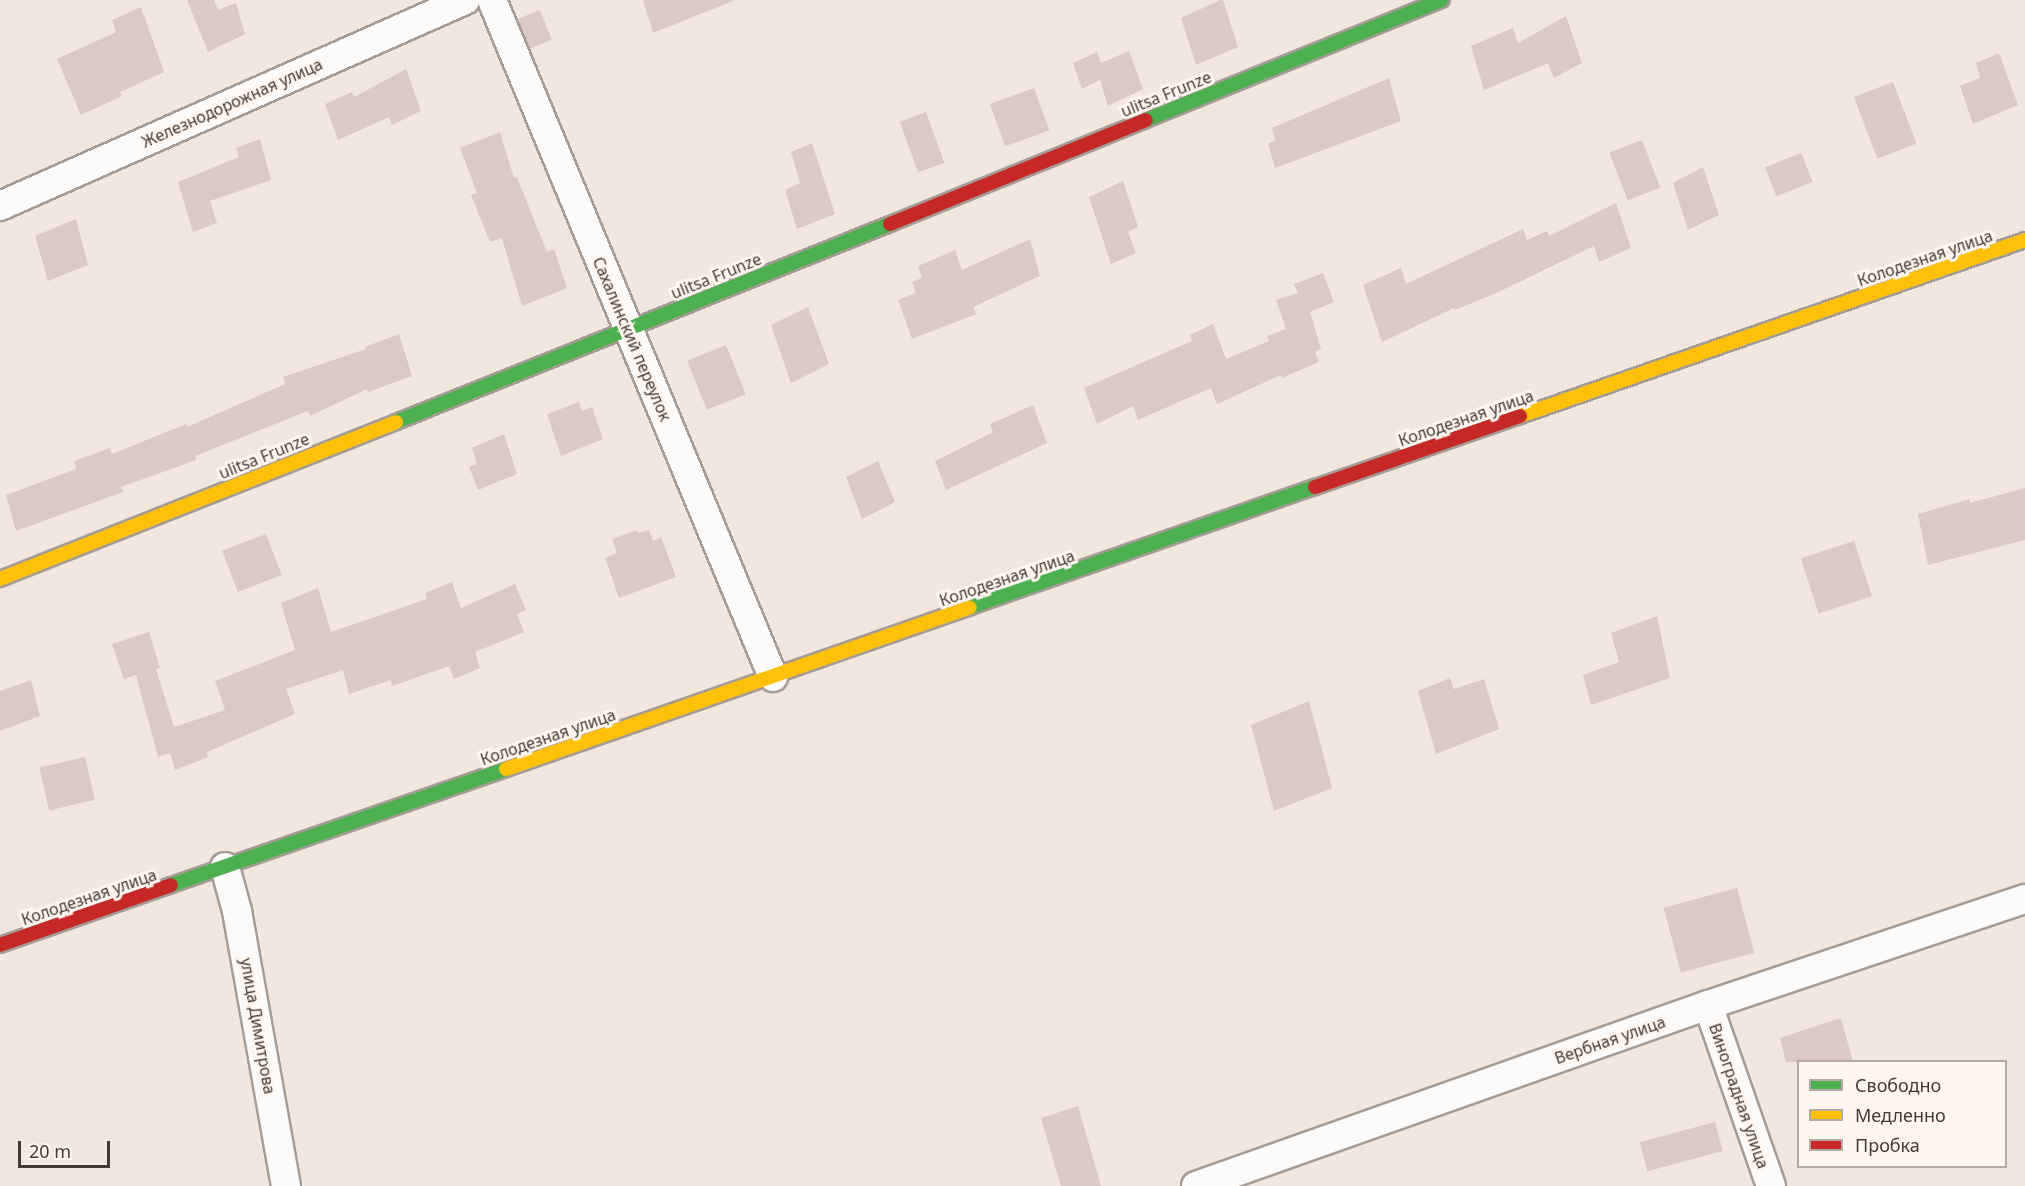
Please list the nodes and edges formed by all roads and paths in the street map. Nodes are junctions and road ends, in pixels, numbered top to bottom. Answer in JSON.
{"nodes":[{"id":1,"x":465,"y":0,"type":"edge"},
{"id":2,"x":492,"y":0,"type":"edge"},
{"id":3,"x":1442,"y":0,"type":"edge"},
{"id":4,"x":0,"y":206,"type":"edge"},
{"id":5,"x":2025,"y":240,"type":"edge"},
{"id":6,"x":628,"y":329,"type":"junction"},
{"id":7,"x":0,"y":579,"type":"edge"},
{"id":8,"x":773,"y":677,"type":"junction"},
{"id":9,"x":225,"y":867,"type":"junction"},
{"id":10,"x":2025,"y":899,"type":"edge"},
{"id":11,"x":0,"y":945,"type":"edge"},
{"id":12,"x":1708,"y":1005,"type":"junction"},
{"id":13,"x":286,"y":1186,"type":"edge"},
{"id":14,"x":1196,"y":1186,"type":"edge"},
{"id":15,"x":1771,"y":1186,"type":"edge"}],
"edges":[{"from":1,"to":4,"type":"street","name":"Железнодорожная улица"},
{"from":2,"to":6,"type":"street","name":"Сахалинский переулок"},
{"from":3,"to":6,"type":"main road","name":"ulitsa Frunze"},
{"from":5,"to":8,"type":"main road","name":"Колодезная улица"},
{"from":6,"to":7,"type":"main road","name":"ulitsa Frunze"},
{"from":6,"to":8,"type":"street","name":"Сахалинский переулок"},
{"from":8,"to":9,"type":"main road","name":"Колодезная улица"},
{"from":9,"to":11,"type":"main road","name":"Колодезная улица"},
{"from":9,"to":13,"type":"street","name":"улица Димитрова"},
{"from":10,"to":12,"type":"street","name":"Вербная улица"},
{"from":12,"to":14,"type":"street","name":"Вербная улица"},
{"from":12,"to":15,"type":"street","name":"Виноградная улица"}]}
